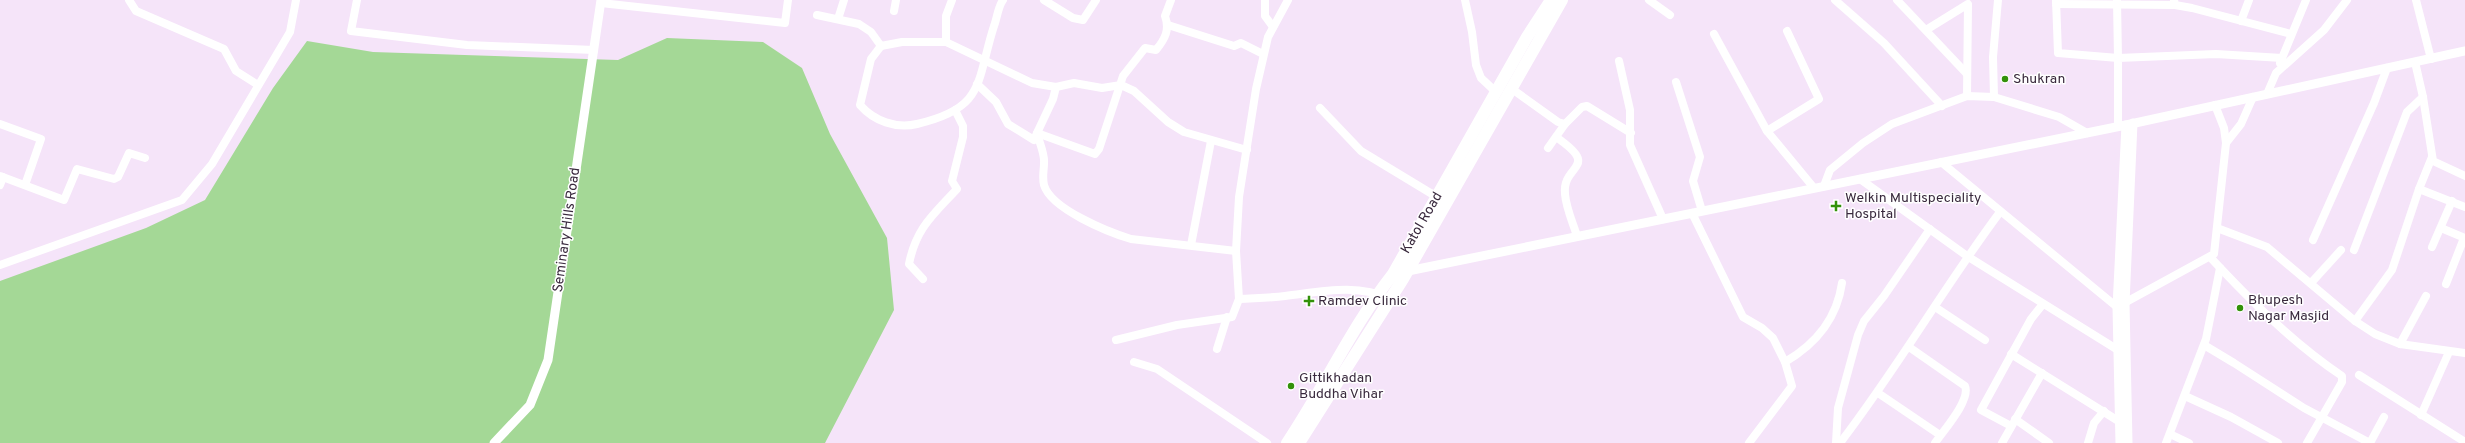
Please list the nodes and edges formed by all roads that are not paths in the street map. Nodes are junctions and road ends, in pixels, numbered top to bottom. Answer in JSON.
{"nodes":[{"id":1,"x":129,"y":0,"type":"edge"},
{"id":2,"x":296,"y":0,"type":"edge"},
{"id":3,"x":357,"y":0,"type":"edge"},
{"id":4,"x":788,"y":0,"type":"edge"},
{"id":5,"x":844,"y":0,"type":"edge"},
{"id":6,"x":896,"y":0,"type":"edge"},
{"id":7,"x":952,"y":0,"type":"edge"},
{"id":8,"x":1003,"y":0,"type":"edge"},
{"id":9,"x":1044,"y":0,"type":"edge"},
{"id":10,"x":1096,"y":0,"type":"edge"},
{"id":11,"x":1171,"y":0,"type":"edge"},
{"id":12,"x":1264,"y":0,"type":"edge"},
{"id":13,"x":1288,"y":0,"type":"edge"},
{"id":14,"x":1465,"y":0,"type":"edge"},
{"id":15,"x":1551,"y":0,"type":"edge"},
{"id":16,"x":1562,"y":0,"type":"edge"},
{"id":17,"x":1649,"y":0,"type":"edge"},
{"id":18,"x":1835,"y":0,"type":"edge"},
{"id":19,"x":1897,"y":0,"type":"edge"},
{"id":20,"x":1998,"y":0,"type":"edge"},
{"id":21,"x":2249,"y":0,"type":"edge"},
{"id":22,"x":2306,"y":0,"type":"edge"},
{"id":23,"x":2347,"y":0,"type":"edge"},
{"id":24,"x":2416,"y":0,"type":"edge"},
{"id":25,"x":601,"y":1,"type":"edge"},
{"id":26,"x":2056,"y":2,"type":"edge"},
{"id":27,"x":2117,"y":3,"type":"edge"},
{"id":28,"x":2175,"y":3,"type":"edge"},
{"id":29,"x":2193,"y":4,"type":"edge"},
{"id":30,"x":894,"y":11,"type":"dead end"},
{"id":31,"x":817,"y":15,"type":"dead end"},
{"id":32,"x":1670,"y":15,"type":"dead end"},
{"id":33,"x":838,"y":19,"type":"junction"},
{"id":34,"x":2241,"y":21,"type":"junction"},
{"id":35,"x":1168,"y":25,"type":"junction"},
{"id":36,"x":1273,"y":27,"type":"junction"},
{"id":37,"x":1926,"y":30,"type":"junction"},
{"id":38,"x":1787,"y":31,"type":"dead end"},
{"id":39,"x":1714,"y":34,"type":"dead end"},
{"id":40,"x":2291,"y":34,"type":"junction"},
{"id":41,"x":946,"y":42,"type":"junction"},
{"id":42,"x":881,"y":46,"type":"junction"},
{"id":43,"x":594,"y":50,"type":"junction"},
{"id":44,"x":2465,"y":51,"type":"edge"},
{"id":45,"x":1263,"y":54,"type":"junction"},
{"id":46,"x":984,"y":58,"type":"junction"},
{"id":47,"x":2118,"y":58,"type":"junction"},
{"id":48,"x":2282,"y":58,"type":"junction"},
{"id":49,"x":2431,"y":59,"type":"junction"},
{"id":50,"x":1619,"y":62,"type":"dead end"},
{"id":51,"x":2415,"y":62,"type":"junction"},
{"id":52,"x":2387,"y":68,"type":"junction"},
{"id":53,"x":2276,"y":73,"type":"junction"},
{"id":54,"x":1967,"y":74,"type":"junction"},
{"id":55,"x":1676,"y":82,"type":"dead end"},
{"id":56,"x":977,"y":84,"type":"junction"},
{"id":57,"x":258,"y":85,"type":"junction"},
{"id":58,"x":1121,"y":85,"type":"junction"},
{"id":59,"x":1056,"y":87,"type":"junction"},
{"id":60,"x":1496,"y":92,"type":"junction"},
{"id":61,"x":1510,"y":93,"type":"junction"},
{"id":62,"x":2267,"y":94,"type":"junction"},
{"id":63,"x":1967,"y":96,"type":"junction"},
{"id":64,"x":1994,"y":97,"type":"junction"},
{"id":65,"x":2253,"y":97,"type":"junction"},
{"id":66,"x":2423,"y":97,"type":"junction"},
{"id":67,"x":2215,"y":105,"type":"junction"},
{"id":68,"x":1942,"y":106,"type":"junction"},
{"id":69,"x":1320,"y":108,"type":"dead end"},
{"id":70,"x":955,"y":110,"type":"junction"},
{"id":71,"x":0,"y":124,"type":"edge"},
{"id":72,"x":1565,"y":124,"type":"junction"},
{"id":73,"x":2126,"y":125,"type":"junction"},
{"id":74,"x":1767,"y":131,"type":"junction"},
{"id":75,"x":1037,"y":133,"type":"junction"},
{"id":76,"x":1630,"y":133,"type":"junction"},
{"id":77,"x":2087,"y":133,"type":"junction"},
{"id":78,"x":1556,"y":137,"type":"junction"},
{"id":79,"x":1211,"y":140,"type":"junction"},
{"id":80,"x":2226,"y":143,"type":"junction"},
{"id":81,"x":1548,"y":148,"type":"dead end"},
{"id":82,"x":1247,"y":150,"type":"junction"},
{"id":83,"x":2432,"y":157,"type":"junction"},
{"id":84,"x":146,"y":158,"type":"dead end"},
{"id":85,"x":1941,"y":162,"type":"junction"},
{"id":86,"x":2465,"y":176,"type":"edge"},
{"id":87,"x":1,"y":179,"type":"edge"},
{"id":88,"x":1860,"y":179,"type":"junction"},
{"id":89,"x":26,"y":185,"type":"junction"},
{"id":90,"x":1824,"y":186,"type":"junction"},
{"id":91,"x":1814,"y":188,"type":"junction"},
{"id":92,"x":2419,"y":190,"type":"junction"},
{"id":93,"x":1437,"y":197,"type":"junction"},
{"id":94,"x":2452,"y":201,"type":"junction"},
{"id":95,"x":2465,"y":207,"type":"edge"},
{"id":96,"x":1697,"y":212,"type":"junction"},
{"id":97,"x":2000,"y":212,"type":"junction"},
{"id":98,"x":1663,"y":219,"type":"junction"},
{"id":99,"x":2217,"y":228,"type":"junction"},
{"id":100,"x":2441,"y":228,"type":"junction"},
{"id":101,"x":1930,"y":229,"type":"junction"},
{"id":102,"x":1577,"y":236,"type":"junction"},
{"id":103,"x":2465,"y":238,"type":"edge"},
{"id":104,"x":2313,"y":240,"type":"dead end"},
{"id":105,"x":1191,"y":245,"type":"junction"},
{"id":106,"x":2432,"y":247,"type":"dead end"},
{"id":107,"x":2341,"y":250,"type":"dead end"},
{"id":108,"x":2354,"y":250,"type":"dead end"},
{"id":109,"x":1236,"y":251,"type":"junction"},
{"id":110,"x":1967,"y":256,"type":"junction"},
{"id":111,"x":2210,"y":257,"type":"junction"},
{"id":112,"x":0,"y":265,"type":"edge"},
{"id":113,"x":2220,"y":268,"type":"junction"},
{"id":114,"x":1407,"y":271,"type":"junction"},
{"id":115,"x":1393,"y":274,"type":"junction"},
{"id":116,"x":923,"y":279,"type":"dead end"},
{"id":117,"x":1842,"y":282,"type":"dead end"},
{"id":118,"x":2311,"y":283,"type":"junction"},
{"id":119,"x":2446,"y":284,"type":"dead end"},
{"id":120,"x":1378,"y":293,"type":"junction"},
{"id":121,"x":2426,"y":296,"type":"dead end"},
{"id":122,"x":1239,"y":298,"type":"junction"},
{"id":123,"x":1390,"y":298,"type":"junction"},
{"id":124,"x":2043,"y":304,"type":"junction"},
{"id":125,"x":2121,"y":305,"type":"junction"},
{"id":126,"x":1935,"y":307,"type":"junction"},
{"id":127,"x":1227,"y":318,"type":"junction"},
{"id":128,"x":2355,"y":321,"type":"junction"},
{"id":129,"x":1116,"y":340,"type":"dead end"},
{"id":130,"x":1985,"y":340,"type":"dead end"},
{"id":131,"x":2400,"y":344,"type":"junction"},
{"id":132,"x":2204,"y":346,"type":"junction"},
{"id":133,"x":1909,"y":347,"type":"junction"},
{"id":134,"x":1216,"y":349,"type":"dead end"},
{"id":135,"x":2118,"y":350,"type":"junction"},
{"id":136,"x":2449,"y":352,"type":"junction"},
{"id":137,"x":2465,"y":353,"type":"edge"},
{"id":138,"x":2011,"y":354,"type":"junction"},
{"id":139,"x":1134,"y":362,"type":"dead end"},
{"id":140,"x":1785,"y":362,"type":"junction"},
{"id":141,"x":2042,"y":373,"type":"junction"},
{"id":142,"x":2359,"y":375,"type":"dead end"},
{"id":143,"x":1878,"y":393,"type":"junction"},
{"id":144,"x":2185,"y":396,"type":"junction"},
{"id":145,"x":2104,"y":411,"type":"junction"},
{"id":146,"x":2421,"y":415,"type":"junction"},
{"id":147,"x":2384,"y":417,"type":"dead end"},
{"id":148,"x":2323,"y":418,"type":"junction"},
{"id":149,"x":2013,"y":422,"type":"junction"},
{"id":150,"x":2120,"y":422,"type":"junction"},
{"id":151,"x":2170,"y":434,"type":"junction"},
{"id":152,"x":1940,"y":435,"type":"junction"},
{"id":153,"x":2465,"y":442,"type":"edge"},
{"id":154,"x":494,"y":443,"type":"edge"},
{"id":155,"x":1267,"y":443,"type":"edge"},
{"id":156,"x":1287,"y":443,"type":"edge"},
{"id":157,"x":1299,"y":443,"type":"edge"},
{"id":158,"x":1749,"y":443,"type":"edge"},
{"id":159,"x":1836,"y":443,"type":"edge"},
{"id":160,"x":1840,"y":443,"type":"edge"},
{"id":161,"x":1934,"y":443,"type":"edge"},
{"id":162,"x":2002,"y":443,"type":"edge"},
{"id":163,"x":2049,"y":443,"type":"edge"},
{"id":164,"x":2088,"y":443,"type":"edge"},
{"id":165,"x":2120,"y":443,"type":"edge"},
{"id":166,"x":2128,"y":443,"type":"edge"},
{"id":167,"x":2166,"y":443,"type":"edge"},
{"id":168,"x":2190,"y":443,"type":"edge"},
{"id":169,"x":2278,"y":443,"type":"edge"},
{"id":170,"x":2307,"y":443,"type":"edge"},
{"id":171,"x":2370,"y":443,"type":"edge"}],
"edges":[{"from":1,"to":57,"type":"street"},
{"from":2,"to":57,"type":"street"},
{"from":3,"to":43,"type":"street"},
{"from":4,"to":25,"type":"street"},
{"from":5,"to":33,"type":"street"},
{"from":6,"to":30,"type":"street"},
{"from":7,"to":41,"type":"street"},
{"from":8,"to":46,"type":"street"},
{"from":9,"to":10,"type":"street"},
{"from":11,"to":35,"type":"street"},
{"from":12,"to":36,"type":"street"},
{"from":13,"to":36,"type":"street"},
{"from":14,"to":60,"type":"street"},
{"from":15,"to":60,"type":"main road","name":"Katol Road"},
{"from":16,"to":61,"type":"main road","name":"Katol Road"},
{"from":17,"to":32,"type":"street"},
{"from":18,"to":68,"type":"street"},
{"from":19,"to":37,"type":"street"},
{"from":20,"to":64,"type":"street"},
{"from":21,"to":34,"type":"street"},
{"from":22,"to":40,"type":"street"},
{"from":23,"to":53,"type":"street"},
{"from":24,"to":49,"type":"street"},
{"from":25,"to":43,"type":"street","name":"Seminary Hills Road"},
{"from":26,"to":27,"type":"street"},
{"from":26,"to":47,"type":"street"},
{"from":27,"to":28,"type":"street"},
{"from":27,"to":47,"type":"street"},
{"from":28,"to":29,"type":"street"},
{"from":29,"to":34,"type":"street"},
{"from":31,"to":33,"type":"street"},
{"from":33,"to":42,"type":"street"},
{"from":34,"to":40,"type":"street"},
{"from":35,"to":45,"type":"street"},
{"from":35,"to":58,"type":"street"},
{"from":36,"to":45,"type":"street"},
{"from":37,"to":54,"type":"street"},
{"from":37,"to":54,"type":"street"},
{"from":38,"to":74,"type":"street"},
{"from":39,"to":74,"type":"street"},
{"from":40,"to":48,"type":"street"},
{"from":41,"to":42,"type":"street"},
{"from":41,"to":46,"type":"street"},
{"from":42,"to":70,"type":"street"},
{"from":43,"to":154,"type":"street","name":"Seminary Hills Road"},
{"from":44,"to":49,"type":"street"},
{"from":45,"to":82,"type":"street"},
{"from":46,"to":56,"type":"street"},
{"from":46,"to":59,"type":"street"},
{"from":47,"to":48,"type":"street"},
{"from":47,"to":73,"type":"street"},
{"from":48,"to":53,"type":"street"},
{"from":49,"to":51,"type":"street"},
{"from":50,"to":76,"type":"street"},
{"from":51,"to":52,"type":"street"},
{"from":51,"to":66,"type":"street"},
{"from":52,"to":62,"type":"street"},
{"from":52,"to":104,"type":"street"},
{"from":53,"to":62,"type":"street"},
{"from":54,"to":63,"type":"street"},
{"from":55,"to":96,"type":"street"},
{"from":56,"to":70,"type":"street"},
{"from":56,"to":75,"type":"street"},
{"from":57,"to":112,"type":"street"},
{"from":58,"to":59,"type":"street"},
{"from":58,"to":75,"type":"street"},
{"from":58,"to":79,"type":"street"},
{"from":59,"to":75,"type":"street"},
{"from":60,"to":61,"type":"main road"},
{"from":60,"to":93,"type":"main road","name":"Katol Road"},
{"from":61,"to":72,"type":"street"},
{"from":61,"to":114,"type":"main road","name":"Katol Road"},
{"from":62,"to":65,"type":"street"},
{"from":63,"to":64,"type":"street"},
{"from":63,"to":68,"type":"street"},
{"from":64,"to":77,"type":"street"},
{"from":65,"to":67,"type":"street"},
{"from":65,"to":80,"type":"street"},
{"from":66,"to":83,"type":"street"},
{"from":66,"to":108,"type":"street"},
{"from":67,"to":73,"type":"street"},
{"from":67,"to":80,"type":"street"},
{"from":68,"to":90,"type":"street"},
{"from":69,"to":93,"type":"street"},
{"from":70,"to":116,"type":"street"},
{"from":71,"to":89,"type":"street"},
{"from":72,"to":76,"type":"street"},
{"from":72,"to":78,"type":"street"},
{"from":73,"to":77,"type":"street"},
{"from":73,"to":125,"type":"street"},
{"from":74,"to":91,"type":"street"},
{"from":75,"to":105,"type":"street"},
{"from":76,"to":98,"type":"street"},
{"from":77,"to":85,"type":"street"},
{"from":78,"to":81,"type":"street"},
{"from":78,"to":102,"type":"street"},
{"from":79,"to":82,"type":"street"},
{"from":79,"to":105,"type":"street"},
{"from":80,"to":99,"type":"street"},
{"from":82,"to":109,"type":"street"},
{"from":83,"to":86,"type":"street"},
{"from":83,"to":92,"type":"street"},
{"from":84,"to":89,"type":"street"},
{"from":85,"to":88,"type":"street"},
{"from":85,"to":97,"type":"street"},
{"from":87,"to":89,"type":"street"},
{"from":88,"to":90,"type":"street"},
{"from":88,"to":101,"type":"street"},
{"from":90,"to":91,"type":"street"},
{"from":91,"to":96,"type":"street"},
{"from":92,"to":94,"type":"street"},
{"from":92,"to":128,"type":"street"},
{"from":93,"to":115,"type":"main road","name":"Katol Road"},
{"from":94,"to":95,"type":"street"},
{"from":94,"to":100,"type":"street"},
{"from":96,"to":98,"type":"street"},
{"from":96,"to":140,"type":"street"},
{"from":97,"to":110,"type":"street"},
{"from":97,"to":125,"type":"street"},
{"from":98,"to":102,"type":"street"},
{"from":99,"to":111,"type":"street"},
{"from":99,"to":118,"type":"street"},
{"from":100,"to":103,"type":"street"},
{"from":100,"to":106,"type":"street"},
{"from":101,"to":110,"type":"street"},
{"from":101,"to":159,"type":"street"},
{"from":102,"to":114,"type":"street"},
{"from":103,"to":119,"type":"street"},
{"from":105,"to":109,"type":"street"},
{"from":107,"to":118,"type":"street"},
{"from":109,"to":122,"type":"street"},
{"from":110,"to":124,"type":"street"},
{"from":110,"to":126,"type":"street"},
{"from":111,"to":113,"type":"street"},
{"from":111,"to":125,"type":"street"},
{"from":113,"to":132,"type":"street"},
{"from":113,"to":148,"type":"street"},
{"from":114,"to":115,"type":"street"},
{"from":114,"to":123,"type":"main road","name":"Katol Road"},
{"from":115,"to":120,"type":"main road","name":"Katol Road"},
{"from":117,"to":140,"type":"street"},
{"from":118,"to":128,"type":"street"},
{"from":120,"to":122,"type":"street"},
{"from":120,"to":123,"type":"street"},
{"from":120,"to":156,"type":"main road","name":"Katol Road"},
{"from":121,"to":131,"type":"street"},
{"from":122,"to":127,"type":"street"},
{"from":123,"to":157,"type":"main road","name":"Katol Road"},
{"from":124,"to":135,"type":"street"},
{"from":124,"to":138,"type":"street"},
{"from":125,"to":135,"type":"street"},
{"from":125,"to":166,"type":"street"},
{"from":126,"to":130,"type":"street"},
{"from":126,"to":133,"type":"street"},
{"from":127,"to":129,"type":"street"},
{"from":127,"to":134,"type":"street"},
{"from":128,"to":131,"type":"street"},
{"from":131,"to":136,"type":"street"},
{"from":132,"to":144,"type":"street"},
{"from":132,"to":148,"type":"street"},
{"from":133,"to":143,"type":"street"},
{"from":133,"to":152,"type":"street"},
{"from":135,"to":150,"type":"street"},
{"from":136,"to":137,"type":"street"},
{"from":136,"to":146,"type":"street"},
{"from":138,"to":141,"type":"street"},
{"from":138,"to":149,"type":"street"},
{"from":139,"to":155,"type":"street"},
{"from":140,"to":158,"type":"street"},
{"from":141,"to":145,"type":"street"},
{"from":141,"to":149,"type":"street"},
{"from":142,"to":146,"type":"street"},
{"from":143,"to":152,"type":"street"},
{"from":143,"to":160,"type":"street"},
{"from":144,"to":151,"type":"street"},
{"from":144,"to":169,"type":"street"},
{"from":145,"to":150,"type":"street"},
{"from":145,"to":164,"type":"street"},
{"from":146,"to":153,"type":"street"},
{"from":147,"to":171,"type":"street"},
{"from":148,"to":170,"type":"street"},
{"from":148,"to":171,"type":"street"},
{"from":149,"to":162,"type":"street"},
{"from":149,"to":163,"type":"street"},
{"from":150,"to":165,"type":"street"},
{"from":151,"to":167,"type":"street"},
{"from":151,"to":168,"type":"street"},
{"from":152,"to":161,"type":"street"}]}
